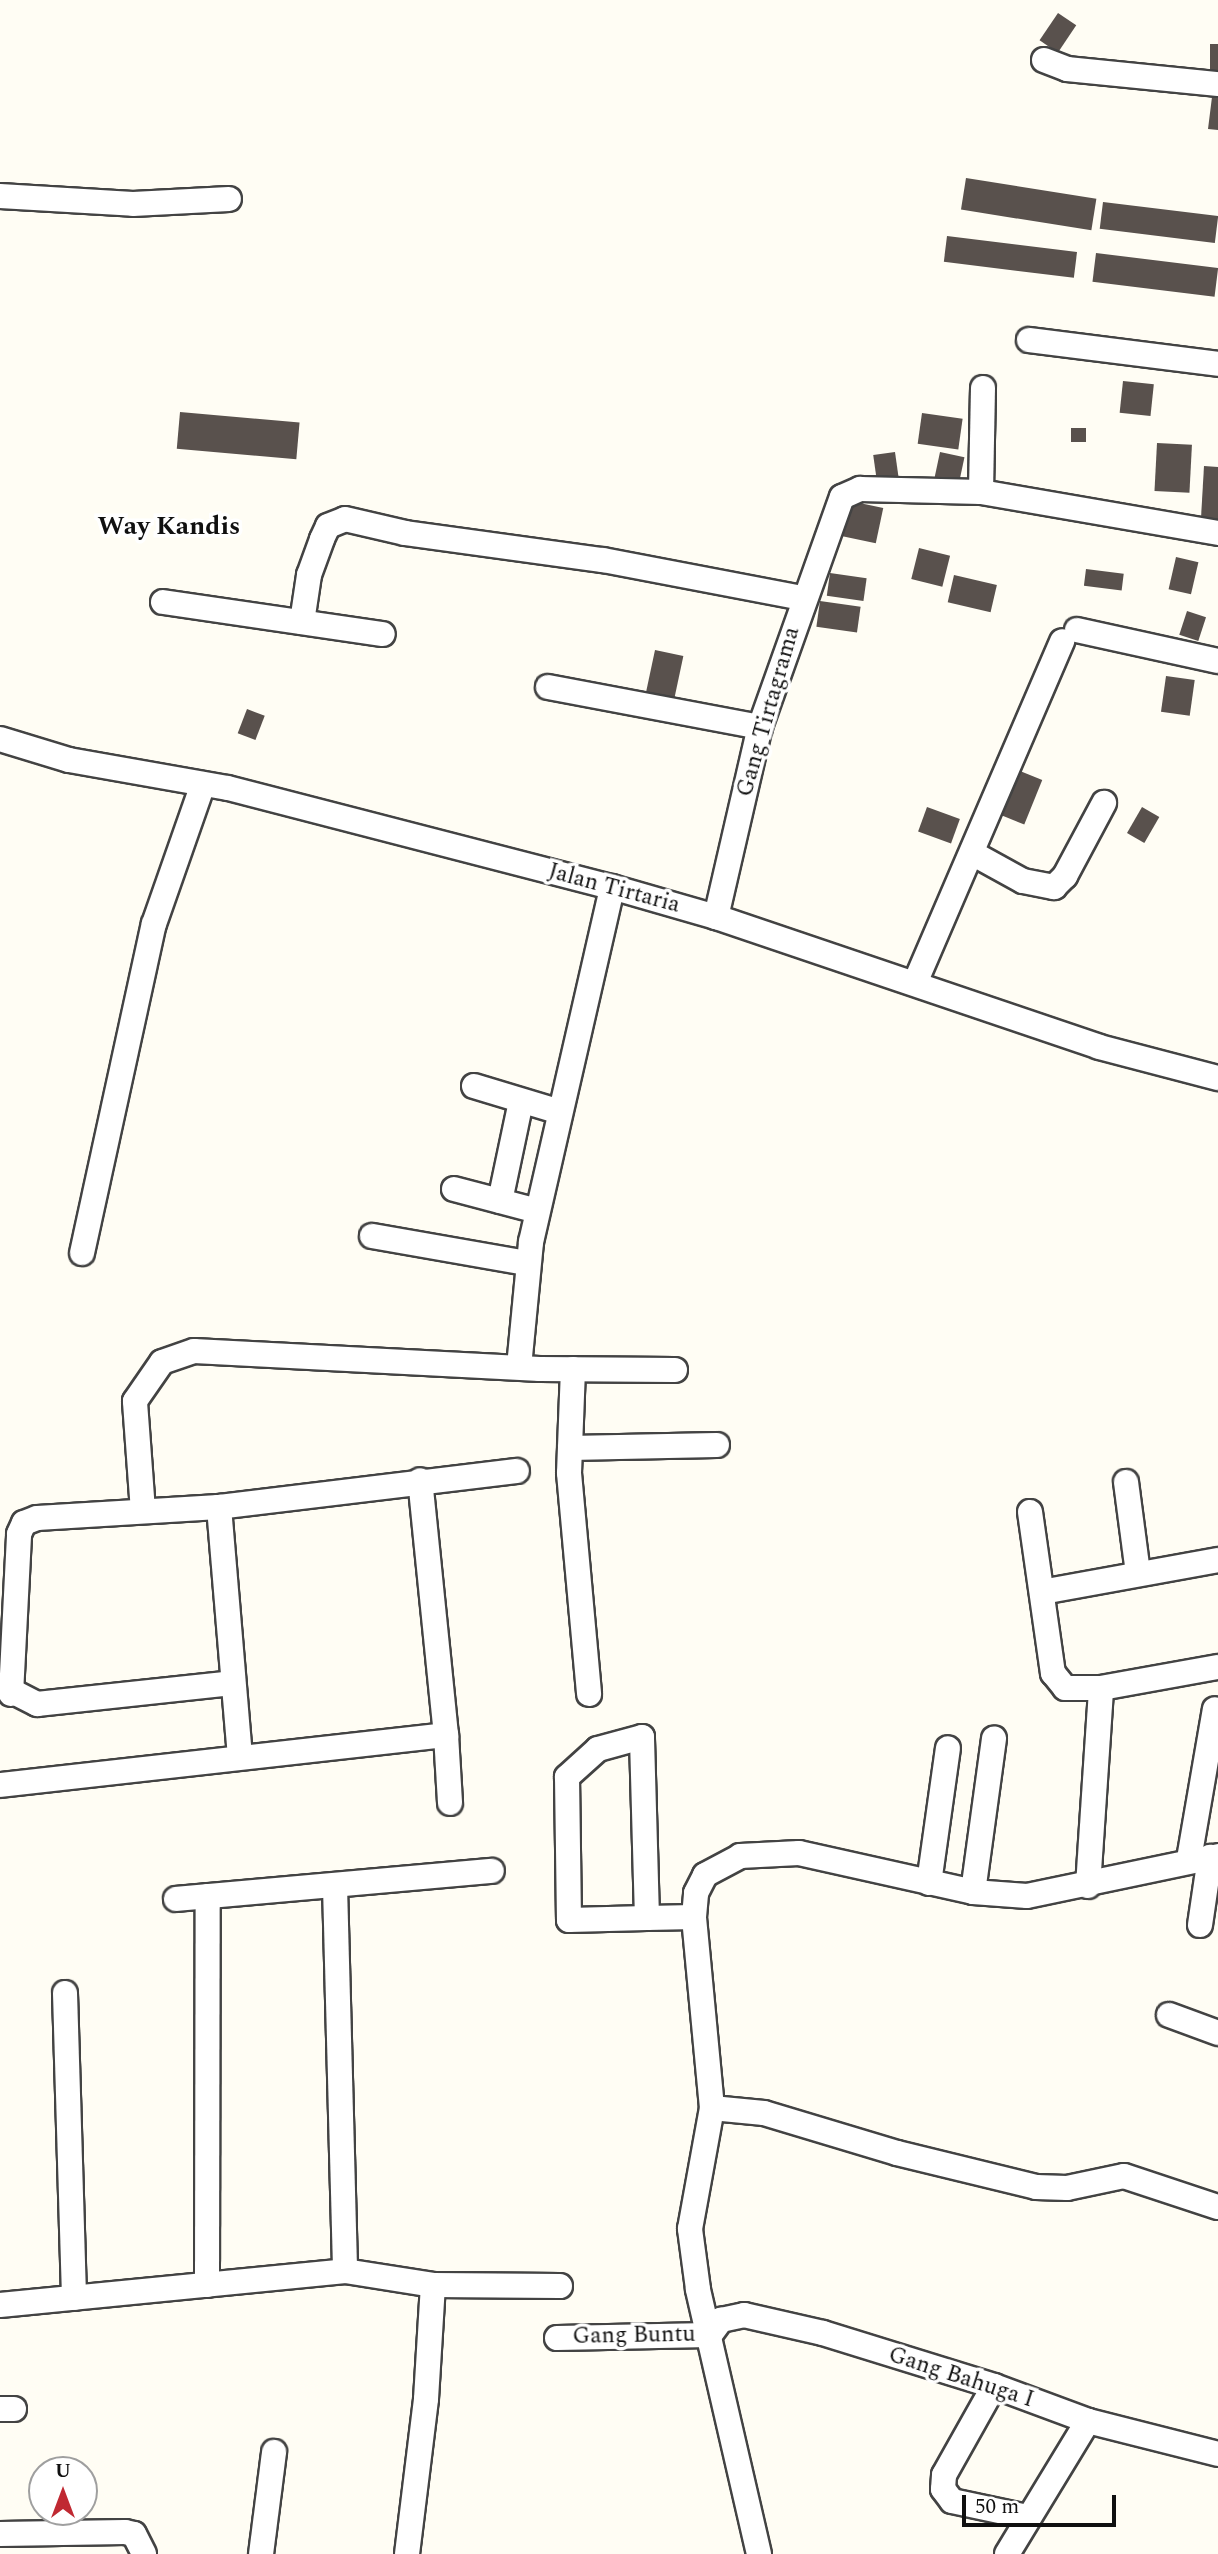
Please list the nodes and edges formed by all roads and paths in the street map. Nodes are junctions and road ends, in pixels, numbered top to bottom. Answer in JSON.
{"nodes":[{"id":1,"x":1044,"y":60,"type":"dead end"},
{"id":2,"x":1218,"y":84,"type":"edge"},
{"id":3,"x":0,"y":196,"type":"edge"},
{"id":4,"x":229,"y":199,"type":"dead end"},
{"id":5,"x":1029,"y":341,"type":"dead end"},
{"id":6,"x":1218,"y":364,"type":"edge"},
{"id":7,"x":983,"y":388,"type":"dead end"},
{"id":8,"x":981,"y":492,"type":"junction"},
{"id":9,"x":1218,"y":533,"type":"edge"},
{"id":10,"x":803,"y":598,"type":"junction"},
{"id":11,"x":163,"y":602,"type":"dead end"},
{"id":12,"x":302,"y":622,"type":"junction"},
{"id":13,"x":383,"y":634,"type":"dead end"},
{"id":14,"x":1218,"y":661,"type":"edge"},
{"id":15,"x":548,"y":687,"type":"dead end"},
{"id":16,"x":760,"y":727,"type":"junction"},
{"id":17,"x":0,"y":739,"type":"edge"},
{"id":18,"x":203,"y":784,"type":"junction"},
{"id":19,"x":1104,"y":803,"type":"dead end"},
{"id":20,"x":972,"y":853,"type":"junction"},
{"id":21,"x":612,"y":887,"type":"junction"},
{"id":22,"x":716,"y":917,"type":"junction"},
{"id":23,"x":915,"y":983,"type":"junction"},
{"id":24,"x":1218,"y":1078,"type":"edge"},
{"id":25,"x":474,"y":1086,"type":"dead end"},
{"id":26,"x":522,"y":1101,"type":"junction"},
{"id":27,"x":560,"y":1112,"type":"junction"},
{"id":28,"x":454,"y":1189,"type":"dead end"},
{"id":29,"x":500,"y":1201,"type":"junction"},
{"id":30,"x":537,"y":1211,"type":"junction"},
{"id":31,"x":372,"y":1236,"type":"dead end"},
{"id":32,"x":82,"y":1253,"type":"dead end"},
{"id":33,"x":527,"y":1262,"type":"junction"},
{"id":34,"x":519,"y":1367,"type":"junction"},
{"id":35,"x":573,"y":1368,"type":"junction"},
{"id":36,"x":675,"y":1370,"type":"dead end"},
{"id":37,"x":717,"y":1446,"type":"dead end"},
{"id":38,"x":570,"y":1448,"type":"junction"},
{"id":39,"x":517,"y":1471,"type":"dead end"},
{"id":40,"x":419,"y":1480,"type":"junction"},
{"id":41,"x":1126,"y":1482,"type":"dead end"},
{"id":42,"x":219,"y":1507,"type":"junction"},
{"id":43,"x":143,"y":1511,"type":"junction"},
{"id":44,"x":1030,"y":1512,"type":"dead end"},
{"id":45,"x":1218,"y":1560,"type":"edge"},
{"id":46,"x":1138,"y":1573,"type":"junction"},
{"id":47,"x":1042,"y":1591,"type":"junction"},
{"id":48,"x":1218,"y":1667,"type":"edge"},
{"id":49,"x":232,"y":1683,"type":"junction"},
{"id":50,"x":1101,"y":1688,"type":"junction"},
{"id":51,"x":5,"y":1689,"type":"edge"},
{"id":52,"x":589,"y":1693,"type":"dead end"},
{"id":53,"x":1215,"y":1709,"type":"dead end"},
{"id":54,"x":446,"y":1735,"type":"junction"},
{"id":55,"x":994,"y":1738,"type":"dead end"},
{"id":56,"x":948,"y":1748,"type":"dead end"},
{"id":57,"x":240,"y":1757,"type":"junction"},
{"id":58,"x":0,"y":1785,"type":"edge"},
{"id":59,"x":450,"y":1803,"type":"dead end"},
{"id":60,"x":1206,"y":1857,"type":"edge"},
{"id":61,"x":492,"y":1871,"type":"dead end"},
{"id":62,"x":929,"y":1883,"type":"junction"},
{"id":63,"x":335,"y":1886,"type":"junction"},
{"id":64,"x":1088,"y":1886,"type":"junction"},
{"id":65,"x":974,"y":1892,"type":"junction"},
{"id":66,"x":208,"y":1896,"type":"junction"},
{"id":67,"x":176,"y":1899,"type":"dead end"},
{"id":68,"x":694,"y":1917,"type":"junction"},
{"id":69,"x":647,"y":1918,"type":"junction"},
{"id":70,"x":1200,"y":1925,"type":"dead end"},
{"id":71,"x":65,"y":1993,"type":"dead end"},
{"id":72,"x":1170,"y":2015,"type":"dead end"},
{"id":73,"x":1218,"y":2033,"type":"edge"},
{"id":74,"x":712,"y":2108,"type":"junction"},
{"id":75,"x":1218,"y":2207,"type":"edge"},
{"id":76,"x":345,"y":2271,"type":"junction"},
{"id":77,"x":207,"y":2285,"type":"junction"},
{"id":78,"x":433,"y":2285,"type":"junction"},
{"id":79,"x":561,"y":2286,"type":"dead end"},
{"id":80,"x":75,"y":2298,"type":"junction"},
{"id":81,"x":0,"y":2305,"type":"edge"},
{"id":82,"x":710,"y":2335,"type":"junction"},
{"id":83,"x":557,"y":2338,"type":"dead end"},
{"id":84,"x":993,"y":2386,"type":"junction"},
{"id":85,"x":1088,"y":2421,"type":"junction"},
{"id":86,"x":274,"y":2452,"type":"dead end"},
{"id":87,"x":1218,"y":2454,"type":"edge"},
{"id":88,"x":1027,"y":2517,"type":"junction"},
{"id":89,"x":0,"y":2534,"type":"edge"},
{"id":90,"x":144,"y":2554,"type":"edge"},
{"id":91,"x":261,"y":2554,"type":"edge"},
{"id":92,"x":407,"y":2554,"type":"edge"},
{"id":93,"x":759,"y":2554,"type":"edge"},
{"id":94,"x":1007,"y":2554,"type":"edge"}],
"edges":[{"from":1,"to":2,"type":"street"},
{"from":3,"to":4,"type":"street"},
{"from":5,"to":6,"type":"street"},
{"from":7,"to":8,"type":"street"},
{"from":8,"to":9,"type":"street"},
{"from":8,"to":10,"type":"street","name":"Gang Tirtagrama"},
{"from":10,"to":12,"type":"street"},
{"from":10,"to":16,"type":"street","name":"Gang Tirtagrama"},
{"from":11,"to":12,"type":"street"},
{"from":12,"to":13,"type":"street"},
{"from":14,"to":20,"type":"street"},
{"from":15,"to":16,"type":"street"},
{"from":16,"to":22,"type":"street","name":"Gang Tirtagrama"},
{"from":17,"to":18,"type":"street","name":"Jalan Tirtaria"},
{"from":18,"to":21,"type":"street","name":"Jalan Tirtaria"},
{"from":18,"to":32,"type":"street"},
{"from":19,"to":20,"type":"street"},
{"from":20,"to":23,"type":"street"},
{"from":21,"to":22,"type":"street","name":"Jalan Tirtaria"},
{"from":21,"to":27,"type":"street"},
{"from":22,"to":23,"type":"street","name":"Jalan Tirtaria"},
{"from":23,"to":24,"type":"street","name":"Jalan Tirtaria"},
{"from":25,"to":26,"type":"street"},
{"from":26,"to":27,"type":"street"},
{"from":26,"to":29,"type":"street"},
{"from":27,"to":30,"type":"street"},
{"from":28,"to":29,"type":"street"},
{"from":29,"to":30,"type":"street"},
{"from":30,"to":33,"type":"street"},
{"from":31,"to":33,"type":"street"},
{"from":33,"to":34,"type":"street"},
{"from":34,"to":35,"type":"street"},
{"from":34,"to":43,"type":"street"},
{"from":35,"to":36,"type":"street"},
{"from":35,"to":38,"type":"street"},
{"from":37,"to":38,"type":"street"},
{"from":38,"to":52,"type":"street"},
{"from":39,"to":40,"type":"street"},
{"from":40,"to":42,"type":"street"},
{"from":40,"to":54,"type":"street"},
{"from":41,"to":46,"type":"street"},
{"from":42,"to":43,"type":"street"},
{"from":42,"to":49,"type":"street"},
{"from":43,"to":51,"type":"street"},
{"from":44,"to":47,"type":"street"},
{"from":45,"to":46,"type":"street"},
{"from":46,"to":47,"type":"street"},
{"from":47,"to":50,"type":"street"},
{"from":48,"to":50,"type":"street"},
{"from":49,"to":51,"type":"street"},
{"from":49,"to":57,"type":"street"},
{"from":50,"to":64,"type":"street"},
{"from":53,"to":60,"type":"street"},
{"from":54,"to":57,"type":"street"},
{"from":54,"to":59,"type":"street"},
{"from":55,"to":65,"type":"street"},
{"from":56,"to":62,"type":"street"},
{"from":57,"to":58,"type":"street"},
{"from":60,"to":64,"type":"street"},
{"from":60,"to":70,"type":"street"},
{"from":61,"to":63,"type":"street"},
{"from":62,"to":65,"type":"street"},
{"from":62,"to":68,"type":"street"},
{"from":63,"to":66,"type":"street"},
{"from":63,"to":76,"type":"street"},
{"from":64,"to":65,"type":"street"},
{"from":66,"to":67,"type":"street"},
{"from":66,"to":77,"type":"street"},
{"from":68,"to":69,"type":"street"},
{"from":68,"to":74,"type":"street"},
{"from":69,"to":69,"type":"street"},
{"from":71,"to":80,"type":"street"},
{"from":72,"to":73,"type":"street"},
{"from":74,"to":75,"type":"street"},
{"from":74,"to":82,"type":"street"},
{"from":76,"to":77,"type":"street"},
{"from":76,"to":78,"type":"street"},
{"from":77,"to":80,"type":"street"},
{"from":78,"to":79,"type":"street"},
{"from":78,"to":92,"type":"street"},
{"from":80,"to":81,"type":"street"},
{"from":82,"to":83,"type":"street","name":"Gang Buntu"},
{"from":82,"to":84,"type":"street","name":"Gang Bahuga I"},
{"from":82,"to":93,"type":"street"},
{"from":84,"to":85,"type":"street","name":"Gang Bahuga I"},
{"from":84,"to":88,"type":"street"},
{"from":85,"to":87,"type":"street","name":"Gang Bahuga I"},
{"from":85,"to":88,"type":"street"},
{"from":86,"to":91,"type":"street"},
{"from":88,"to":94,"type":"street"},
{"from":89,"to":90,"type":"street"}]}
